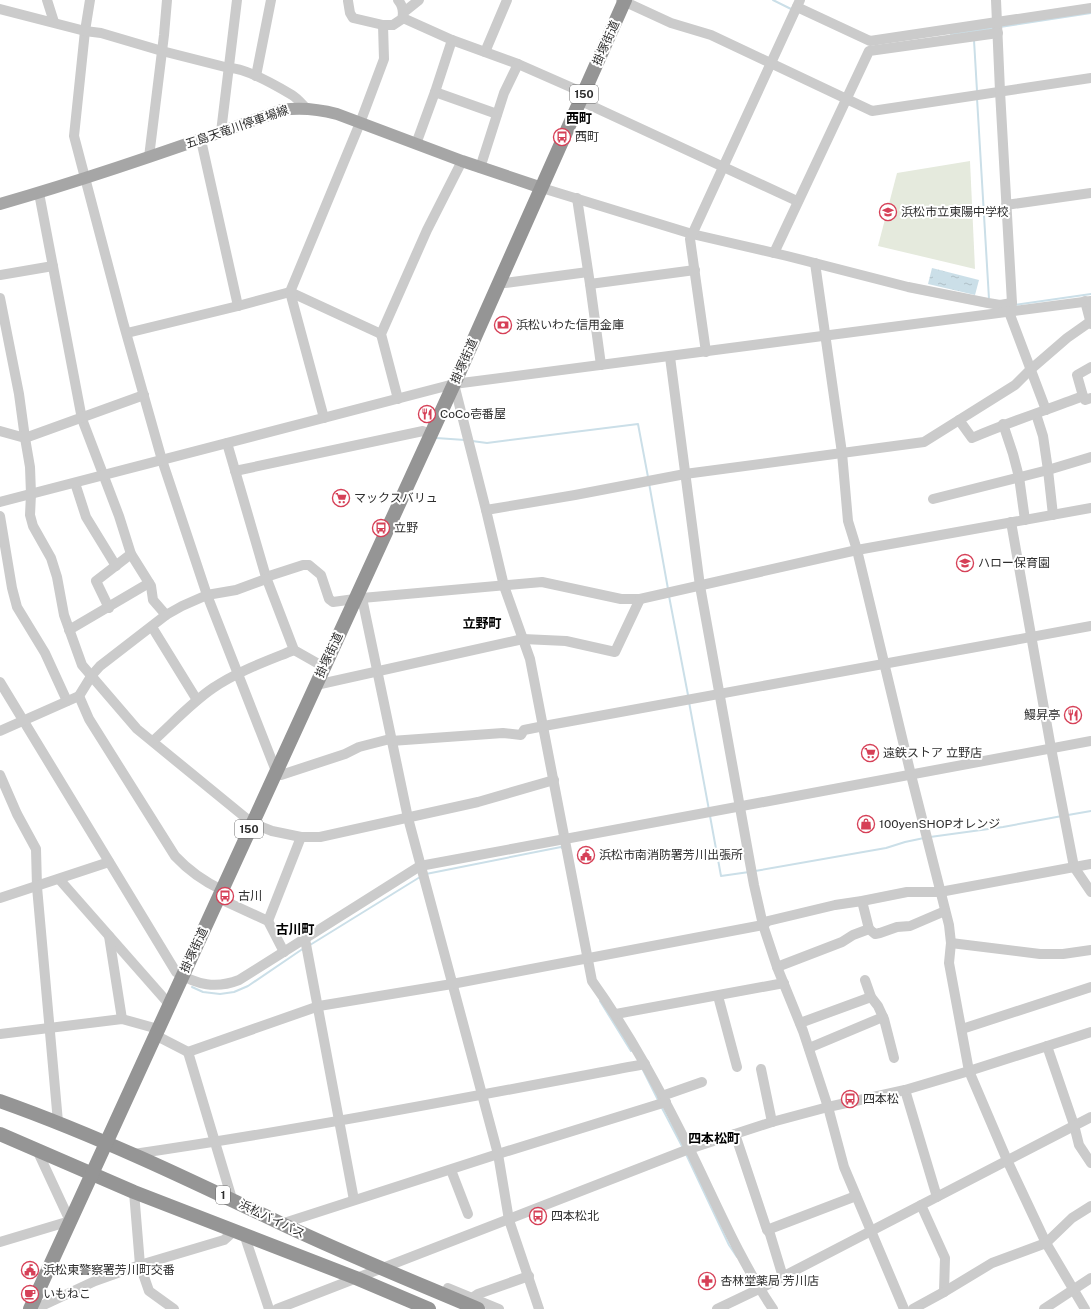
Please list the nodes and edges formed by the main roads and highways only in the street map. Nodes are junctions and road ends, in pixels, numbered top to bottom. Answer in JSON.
{"nodes":[{"id":1,"x":624,"y":1,"type":"edge"},
{"id":2,"x":542,"y":188,"type":"junction"},
{"id":3,"x":0,"y":204,"type":"edge"},
{"id":4,"x":0,"y":1101,"type":"edge"},
{"id":5,"x":0,"y":1134,"type":"edge"},
{"id":6,"x":106,"y":1143,"type":"junction"},
{"id":7,"x":92,"y":1174,"type":"junction"},
{"id":8,"x":475,"y":1304,"type":"edge"},
{"id":9,"x":425,"y":1308,"type":"edge"},
{"id":10,"x":30,"y":1309,"type":"edge"}],
"edges":[{"from":1,"to":2,"type":"highway","name":"掛塚街道","number":"150"},
{"from":2,"to":3,"type":"main road","name":"五島天竜川停車場線"},
{"from":2,"to":6,"type":"highway","name":"掛塚街道","number":"150"},
{"from":4,"to":6,"type":"highway","name":"浜松バイパス","number":"1"},
{"from":5,"to":7,"type":"highway","name":"浜松バイパス"},
{"from":6,"to":7,"type":"highway","name":"掛塚街道","number":"150"},
{"from":6,"to":8,"type":"highway","name":"浜松バイパス","number":"1"},
{"from":7,"to":9,"type":"highway","name":"浜松バイパス"},
{"from":7,"to":10,"type":"highway","name":"掛塚街道","number":"150"}]}
